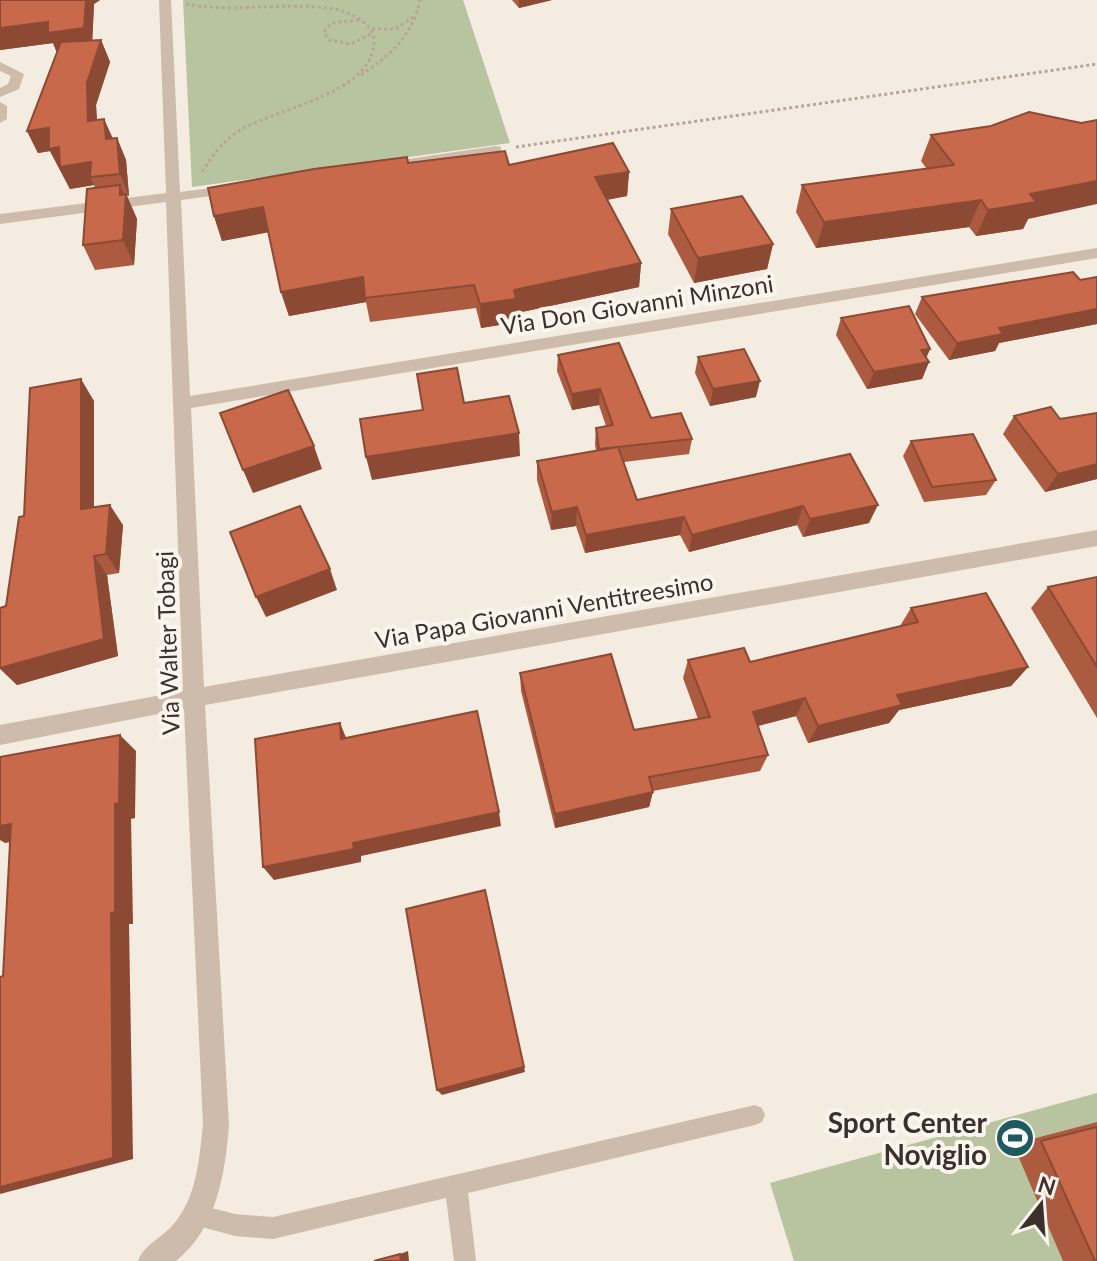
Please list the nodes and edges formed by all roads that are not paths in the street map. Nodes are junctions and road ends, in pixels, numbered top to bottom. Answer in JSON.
{"nodes":[{"id":1,"x":173,"y":1,"type":"edge"},
{"id":2,"x":0,"y":66,"type":"edge"},
{"id":3,"x":0,"y":93,"type":"edge"},
{"id":4,"x":0,"y":106,"type":"edge"},
{"id":5,"x":0,"y":119,"type":"edge"},
{"id":6,"x":496,"y":150,"type":"edge"},
{"id":7,"x":358,"y":170,"type":"edge"},
{"id":8,"x":251,"y":186,"type":"edge"},
{"id":9,"x":174,"y":198,"type":"junction"},
{"id":10,"x":0,"y":219,"type":"edge"},
{"id":11,"x":1097,"y":253,"type":"edge"},
{"id":12,"x":184,"y":403,"type":"junction"},
{"id":13,"x":1097,"y":538,"type":"edge"},
{"id":14,"x":194,"y":698,"type":"junction"},
{"id":15,"x":0,"y":735,"type":"edge"},
{"id":16,"x":755,"y":1115,"type":"dead end"},
{"id":17,"x":456,"y":1187,"type":"junction"},
{"id":18,"x":199,"y":1216,"type":"junction"},
{"id":19,"x":152,"y":1261,"type":"edge"},
{"id":20,"x":465,"y":1261,"type":"edge"}],
"edges":[{"from":1,"to":9,"type":"street","name":"Via Walter Tobagi"},
{"from":2,"to":3,"type":"street"},
{"from":4,"to":5,"type":"street"},
{"from":6,"to":7,"type":"street"},
{"from":8,"to":9,"type":"street"},
{"from":9,"to":10,"type":"street"},
{"from":9,"to":12,"type":"street","name":"Via Walter Tobagi"},
{"from":11,"to":12,"type":"street","name":"Via Don Giovanni Minzoni"},
{"from":12,"to":14,"type":"street","name":"Via Walter Tobagi"},
{"from":13,"to":14,"type":"street","name":"Via Papa Giovanni Ventitreesimo"},
{"from":14,"to":15,"type":"street","name":"Via Papa Giovanni Ventitreesimo"},
{"from":14,"to":18,"type":"street","name":"Via Walter Tobagi"},
{"from":16,"to":17,"type":"lane"},
{"from":17,"to":18,"type":"lane"},
{"from":17,"to":20,"type":"lane"},
{"from":18,"to":19,"type":"street","name":"Via Walter Tobagi"}]}
